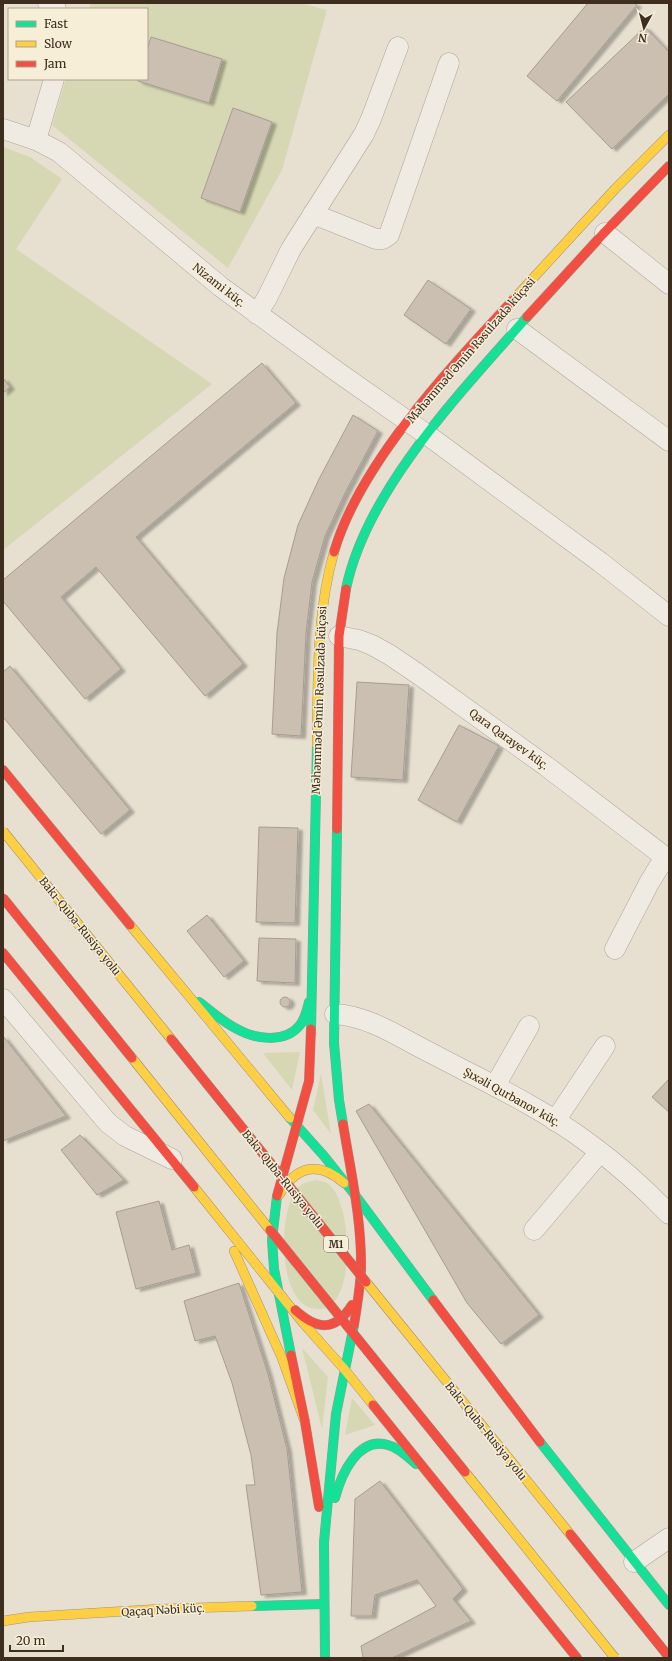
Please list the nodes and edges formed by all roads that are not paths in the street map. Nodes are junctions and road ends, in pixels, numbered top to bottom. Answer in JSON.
{"nodes":[{"id":1,"x":398,"y":47,"type":"dead end"},
{"id":2,"x":449,"y":63,"type":"dead end"},
{"id":3,"x":54,"y":80,"type":"edge"},
{"id":4,"x":3,"y":129,"type":"edge"},
{"id":5,"x":669,"y":135,"type":"edge"},
{"id":6,"x":36,"y":140,"type":"junction"},
{"id":7,"x":669,"y":166,"type":"edge"},
{"id":8,"x":313,"y":214,"type":"junction"},
{"id":9,"x":605,"y":233,"type":"junction"},
{"id":10,"x":669,"y":284,"type":"edge"},
{"id":11,"x":256,"y":314,"type":"junction"},
{"id":12,"x":517,"y":329,"type":"junction"},
{"id":13,"x":408,"y":422,"type":"junction"},
{"id":14,"x":426,"y":434,"type":"junction"},
{"id":15,"x":669,"y":441,"type":"edge"},
{"id":16,"x":669,"y":616,"type":"edge"},
{"id":17,"x":339,"y":636,"type":"junction"},
{"id":18,"x":3,"y":770,"type":"edge"},
{"id":19,"x":3,"y":831,"type":"edge"},
{"id":20,"x":667,"y":859,"type":"edge"},
{"id":21,"x":3,"y":898,"type":"edge"},
{"id":22,"x":615,"y":949,"type":"dead end"},
{"id":23,"x":3,"y":953,"type":"edge"},
{"id":24,"x":314,"y":981,"type":"junction"},
{"id":25,"x":184,"y":990,"type":"junction"},
{"id":26,"x":3,"y":999,"type":"edge"},
{"id":27,"x":335,"y":1014,"type":"junction"},
{"id":28,"x":530,"y":1026,"type":"dead end"},
{"id":29,"x":605,"y":1046,"type":"dead end"},
{"id":30,"x":495,"y":1086,"type":"junction"},
{"id":31,"x":556,"y":1121,"type":"junction"},
{"id":32,"x":297,"y":1126,"type":"junction"},
{"id":33,"x":600,"y":1152,"type":"junction"},
{"id":34,"x":172,"y":1159,"type":"junction"},
{"id":35,"x":355,"y":1195,"type":"junction"},
{"id":36,"x":210,"y":1208,"type":"junction"},
{"id":37,"x":275,"y":1208,"type":"junction"},
{"id":38,"x":667,"y":1208,"type":"edge"},
{"id":39,"x":534,"y":1230,"type":"dead end"},
{"id":40,"x":361,"y":1271,"type":"junction"},
{"id":41,"x":280,"y":1295,"type":"junction"},
{"id":42,"x":345,"y":1370,"type":"junction"},
{"id":43,"x":305,"y":1422,"type":"junction"},
{"id":44,"x":429,"y":1474,"type":"junction"},
{"id":45,"x":669,"y":1538,"type":"edge"},
{"id":46,"x":324,"y":1542,"type":"junction"},
{"id":47,"x":634,"y":1562,"type":"junction"},
{"id":48,"x":324,"y":1604,"type":"junction"},
{"id":49,"x":669,"y":1605,"type":"edge"},
{"id":50,"x":3,"y":1621,"type":"edge"},
{"id":51,"x":669,"y":1657,"type":"edge"},
{"id":52,"x":325,"y":1658,"type":"edge"},
{"id":53,"x":577,"y":1658,"type":"edge"},
{"id":54,"x":616,"y":1658,"type":"edge"}],
"edges":[{"from":1,"to":8,"type":"street"},
{"from":2,"to":8,"type":"street"},
{"from":3,"to":6,"type":"street"},
{"from":4,"to":6,"type":"street","name":"Nizami küç."},
{"from":5,"to":13,"type":"main road","name":"Məhəmməd Əmin Rəsulzadə küçəsi"},
{"from":6,"to":11,"type":"street","name":"Nizami küç."},
{"from":7,"to":9,"type":"main road","name":"Məhəmməd Əmin Rəsulzadə küçəsi"},
{"from":8,"to":11,"type":"street"},
{"from":9,"to":10,"type":"street"},
{"from":9,"to":12,"type":"main road","name":"Məhəmməd Əmin Rəsulzadə küçəsi"},
{"from":11,"to":13,"type":"street","name":"Nizami küç."},
{"from":12,"to":14,"type":"main road","name":"Məhəmməd Əmin Rəsulzadə küçəsi"},
{"from":12,"to":15,"type":"street"},
{"from":13,"to":14,"type":"street","name":"Nizami küç."},
{"from":13,"to":24,"type":"main road","name":"Məhəmməd Əmin Rəsulzadə küçəsi"},
{"from":14,"to":16,"type":"street","name":"Nizami küç."},
{"from":14,"to":17,"type":"main road","name":"Məhəmməd Əmin Rəsulzadə küçəsi"},
{"from":17,"to":20,"type":"street","name":"Qara Qarayev küç."},
{"from":17,"to":27,"type":"main road","name":"Məhəmməd Əmin Rəsulzadə küçəsi"},
{"from":18,"to":25,"type":"main road"},
{"from":19,"to":51,"type":"main road","name":"Bakı-Quba-Rusiya yolu","number":"M1","bridge":true},
{"from":20,"to":22,"type":"street"},
{"from":21,"to":54,"type":"main road","bridge":true},
{"from":23,"to":34,"type":"main road"},
{"from":24,"to":25,"type":"main road"},
{"from":24,"to":32,"type":"main road"},
{"from":25,"to":32,"type":"main road"},
{"from":26,"to":34,"type":"street"},
{"from":27,"to":30,"type":"street","name":"Şıxəli Qurbanov küç."},
{"from":27,"to":35,"type":"main road","name":"Məhəmməd Əmin Rəsulzadə küçəsi"},
{"from":28,"to":30,"type":"street"},
{"from":29,"to":31,"type":"street"},
{"from":30,"to":31,"type":"street","name":"Şıxəli Qurbanov küç."},
{"from":31,"to":33,"type":"street","name":"Şıxəli Qurbanov küç."},
{"from":32,"to":35,"type":"main road"},
{"from":32,"to":37,"type":"main road"},
{"from":33,"to":38,"type":"street","name":"Şıxəli Qurbanov küç."},
{"from":33,"to":39,"type":"street"},
{"from":34,"to":36,"type":"main road"},
{"from":35,"to":37,"type":"main road"},
{"from":35,"to":40,"type":"main road"},
{"from":35,"to":47,"type":"main road"},
{"from":36,"to":41,"type":"main road"},
{"from":36,"to":43,"type":"main road"},
{"from":37,"to":41,"type":"main road"},
{"from":40,"to":41,"type":"main road"},
{"from":40,"to":42,"type":"main road"},
{"from":41,"to":42,"type":"main road"},
{"from":41,"to":43,"type":"main road"},
{"from":42,"to":44,"type":"main road"},
{"from":42,"to":46,"type":"main road"},
{"from":43,"to":46,"type":"main road"},
{"from":44,"to":46,"type":"main road"},
{"from":44,"to":53,"type":"main road"},
{"from":45,"to":47,"type":"street"},
{"from":46,"to":48,"type":"main road"},
{"from":47,"to":49,"type":"main road"},
{"from":48,"to":50,"type":"main road","name":"Qaçaq Nəbi küç."},
{"from":48,"to":52,"type":"main road"}]}
